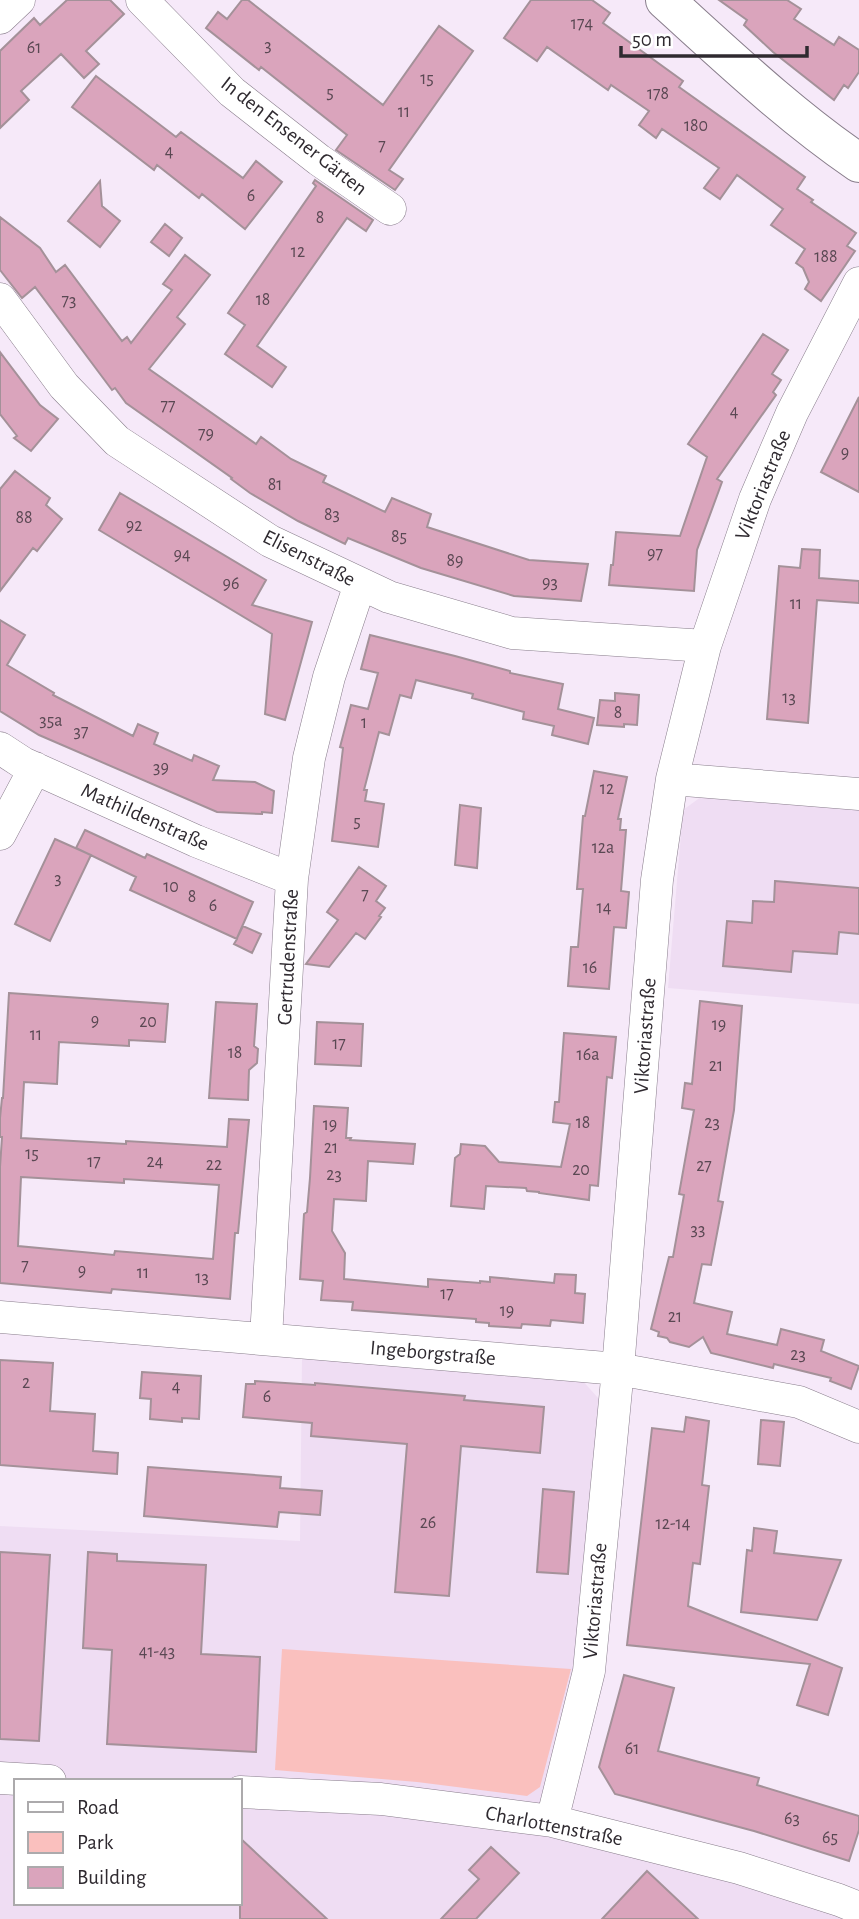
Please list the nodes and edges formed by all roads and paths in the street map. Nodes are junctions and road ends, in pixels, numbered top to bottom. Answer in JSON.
{"nodes":[{"id":1,"x":19,"y":0,"type":"edge"},
{"id":2,"x":142,"y":0,"type":"edge"},
{"id":3,"x":665,"y":0,"type":"edge"},
{"id":4,"x":0,"y":18,"type":"edge"},
{"id":5,"x":859,"y":163,"type":"edge"},
{"id":6,"x":390,"y":209,"type":"dead end"},
{"id":7,"x":859,"y":283,"type":"edge"},
{"id":8,"x":0,"y":299,"type":"edge"},
{"id":9,"x":360,"y":584,"type":"junction"},
{"id":10,"x":705,"y":646,"type":"junction"},
{"id":11,"x":0,"y":748,"type":"edge"},
{"id":12,"x":35,"y":768,"type":"junction"},
{"id":13,"x":672,"y":779,"type":"junction"},
{"id":14,"x":859,"y":794,"type":"edge"},
{"id":15,"x":0,"y":834,"type":"edge"},
{"id":16,"x":292,"y":879,"type":"junction"},
{"id":17,"x":0,"y":1317,"type":"edge"},
{"id":18,"x":266,"y":1338,"type":"junction"},
{"id":19,"x":618,"y":1369,"type":"junction"},
{"id":20,"x":859,"y":1427,"type":"edge"},
{"id":21,"x":242,"y":1791,"type":"edge"},
{"id":22,"x":552,"y":1821,"type":"junction"},
{"id":23,"x":859,"y":1908,"type":"edge"}],
"edges":[{"from":1,"to":4,"type":"street"},
{"from":2,"to":6,"type":"street","name":"In den Ensener Gärten"},
{"from":3,"to":5,"type":"main road"},
{"from":7,"to":10,"type":"street","name":"Viktoriastraße"},
{"from":8,"to":9,"type":"street","name":"Elisenstraße"},
{"from":9,"to":10,"type":"street","name":"Elisenstraße"},
{"from":9,"to":16,"type":"street","name":"Gertrudenstraße"},
{"from":10,"to":13,"type":"street","name":"Viktoriastraße"},
{"from":11,"to":12,"type":"street","name":"Mathildenstraße"},
{"from":12,"to":15,"type":"street"},
{"from":12,"to":16,"type":"street","name":"Mathildenstraße"},
{"from":13,"to":14,"type":"street"},
{"from":13,"to":19,"type":"street","name":"Viktoriastraße"},
{"from":16,"to":18,"type":"street","name":"Gertrudenstraße"},
{"from":17,"to":18,"type":"street","name":"Ingeborgstraße"},
{"from":18,"to":19,"type":"street","name":"Ingeborgstraße"},
{"from":19,"to":20,"type":"street","name":"Ingeborgstraße"},
{"from":19,"to":22,"type":"street","name":"Viktoriastraße"},
{"from":21,"to":22,"type":"street","name":"Charlottenstraße"},
{"from":22,"to":23,"type":"street","name":"Charlottenstraße"}]}
